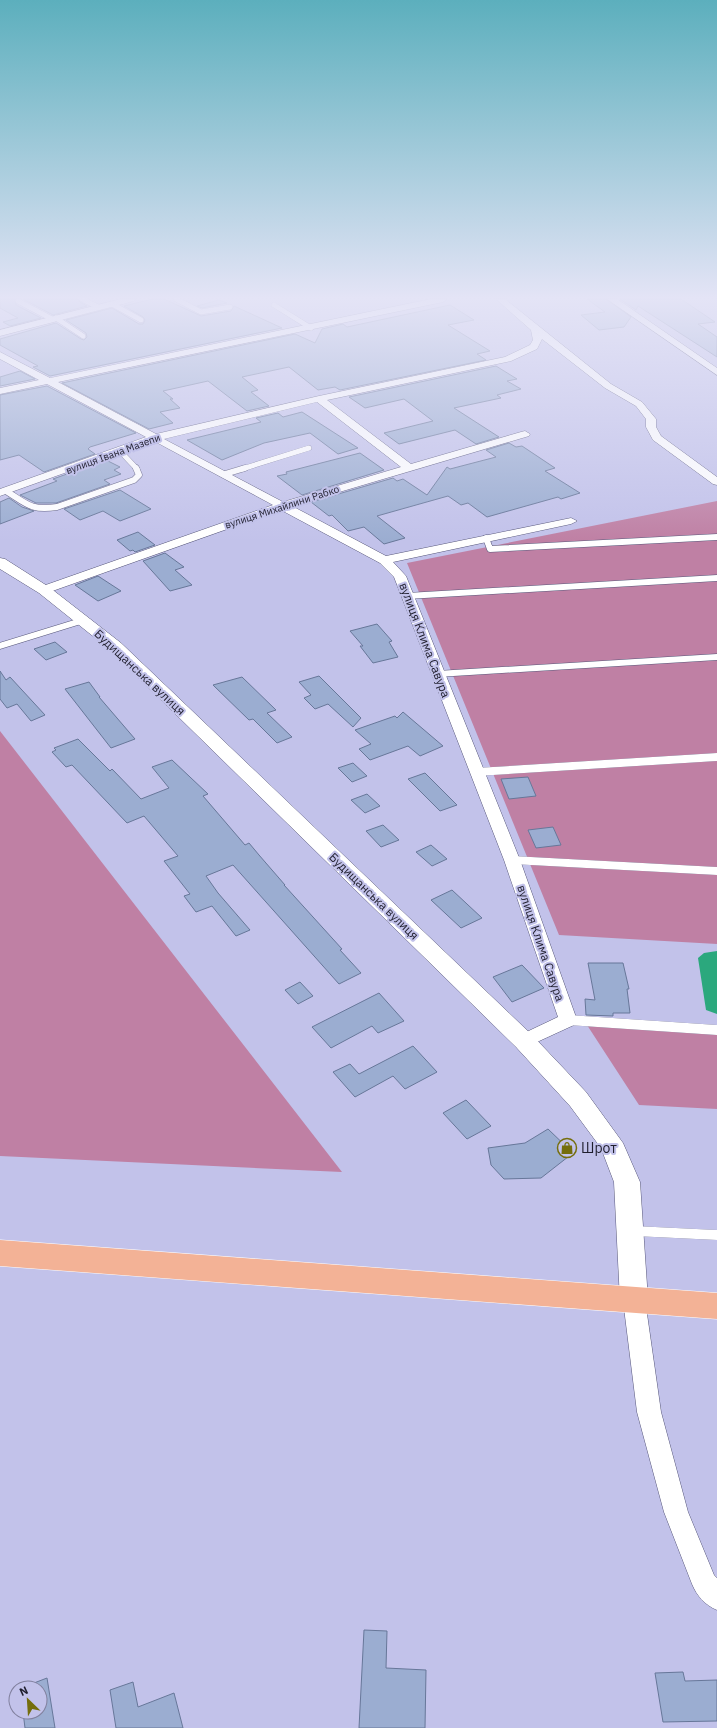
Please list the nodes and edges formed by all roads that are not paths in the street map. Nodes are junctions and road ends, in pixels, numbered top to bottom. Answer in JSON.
{"nodes":[{"id":1,"x":57,"y":380,"type":"edge"},
{"id":2,"x":410,"y":380,"type":"edge"},
{"id":3,"x":600,"y":380,"type":"edge"},
{"id":4,"x":50,"y":381,"type":"junction"},
{"id":5,"x":0,"y":391,"type":"edge"},
{"id":6,"x":319,"y":399,"type":"junction"},
{"id":7,"x":525,"y":434,"type":"dead end"},
{"id":8,"x":154,"y":438,"type":"junction"},
{"id":9,"x":310,"y":448,"type":"dead end"},
{"id":10,"x":120,"y":451,"type":"junction"},
{"id":11,"x":409,"y":468,"type":"junction"},
{"id":12,"x":225,"y":474,"type":"junction"},
{"id":13,"x":717,"y":482,"type":"edge"},
{"id":14,"x":3,"y":492,"type":"edge"},
{"id":15,"x":284,"y":505,"type":"junction"},
{"id":16,"x":570,"y":521,"type":"dead end"},
{"id":17,"x":717,"y":537,"type":"edge"},
{"id":18,"x":486,"y":538,"type":"junction"},
{"id":19,"x":384,"y":560,"type":"junction"},
{"id":20,"x":0,"y":562,"type":"edge"},
{"id":21,"x":717,"y":578,"type":"edge"},
{"id":22,"x":44,"y":590,"type":"junction"},
{"id":23,"x":407,"y":596,"type":"junction"},
{"id":24,"x":84,"y":620,"type":"junction"},
{"id":25,"x":0,"y":646,"type":"edge"},
{"id":26,"x":717,"y":657,"type":"edge"},
{"id":27,"x":437,"y":674,"type":"junction"},
{"id":28,"x":717,"y":757,"type":"edge"},
{"id":29,"x":476,"y":772,"type":"junction"},
{"id":30,"x":512,"y":860,"type":"junction"},
{"id":31,"x":717,"y":871,"type":"edge"},
{"id":32,"x":568,"y":1020,"type":"junction"},
{"id":33,"x":717,"y":1030,"type":"edge"},
{"id":34,"x":524,"y":1041,"type":"junction"},
{"id":35,"x":629,"y":1231,"type":"junction"},
{"id":36,"x":717,"y":1235,"type":"edge"},
{"id":37,"x":0,"y":1253,"type":"edge"},
{"id":38,"x":634,"y":1300,"type":"junction"},
{"id":39,"x":717,"y":1306,"type":"edge"},
{"id":40,"x":717,"y":1597,"type":"edge"}],
"edges":[{"from":1,"to":4,"type":"street"},
{"from":2,"to":6,"type":"street","name":"вулиця Івана Мазепи"},
{"from":3,"to":13,"type":"street"},
{"from":4,"to":5,"type":"street"},
{"from":4,"to":8,"type":"street","name":"вулиця Клима Савура"},
{"from":6,"to":8,"type":"street","name":"вулиця Івана Мазепи"},
{"from":6,"to":11,"type":"street"},
{"from":7,"to":11,"type":"street","name":"вулиця Михайлини Рабко"},
{"from":8,"to":10,"type":"street","name":"вулиця Івана Мазепи"},
{"from":8,"to":12,"type":"street","name":"вулиця Клима Савура"},
{"from":9,"to":12,"type":"lane"},
{"from":10,"to":14,"type":"street","name":"вулиця Івана Мазепи"},
{"from":10,"to":14,"type":"lane"},
{"from":11,"to":15,"type":"street","name":"вулиця Михайлини Рабко"},
{"from":12,"to":15,"type":"street","name":"вулиця Клима Савура"},
{"from":15,"to":19,"type":"street","name":"вулиця Клима Савура"},
{"from":15,"to":22,"type":"street","name":"вулиця Михайлини Рабко"},
{"from":16,"to":18,"type":"street"},
{"from":17,"to":18,"type":"lane"},
{"from":18,"to":19,"type":"street"},
{"from":19,"to":23,"type":"street","name":"вулиця Клима Савура"},
{"from":20,"to":22,"type":"street","name":"Будищанська вулиця"},
{"from":21,"to":23,"type":"lane"},
{"from":22,"to":24,"type":"street","name":"Будищанська вулиця"},
{"from":23,"to":27,"type":"street","name":"вулиця Клима Савура"},
{"from":24,"to":25,"type":"lane"},
{"from":24,"to":34,"type":"street","name":"Будищанська вулиця"},
{"from":26,"to":27,"type":"lane"},
{"from":27,"to":29,"type":"street","name":"вулиця Клима Савура"},
{"from":28,"to":29,"type":"lane"},
{"from":29,"to":30,"type":"street","name":"вулиця Клима Савура"},
{"from":30,"to":31,"type":"lane"},
{"from":30,"to":32,"type":"street","name":"вулиця Клима Савура"},
{"from":32,"to":33,"type":"lane"},
{"from":32,"to":34,"type":"street"},
{"from":34,"to":35,"type":"street","name":"Будищанська вулиця"},
{"from":35,"to":36,"type":"lane"},
{"from":35,"to":38,"type":"street","name":"Будищанська вулиця"},
{"from":37,"to":38,"type":"highway"},
{"from":38,"to":39,"type":"highway"},
{"from":38,"to":40,"type":"street"}]}
